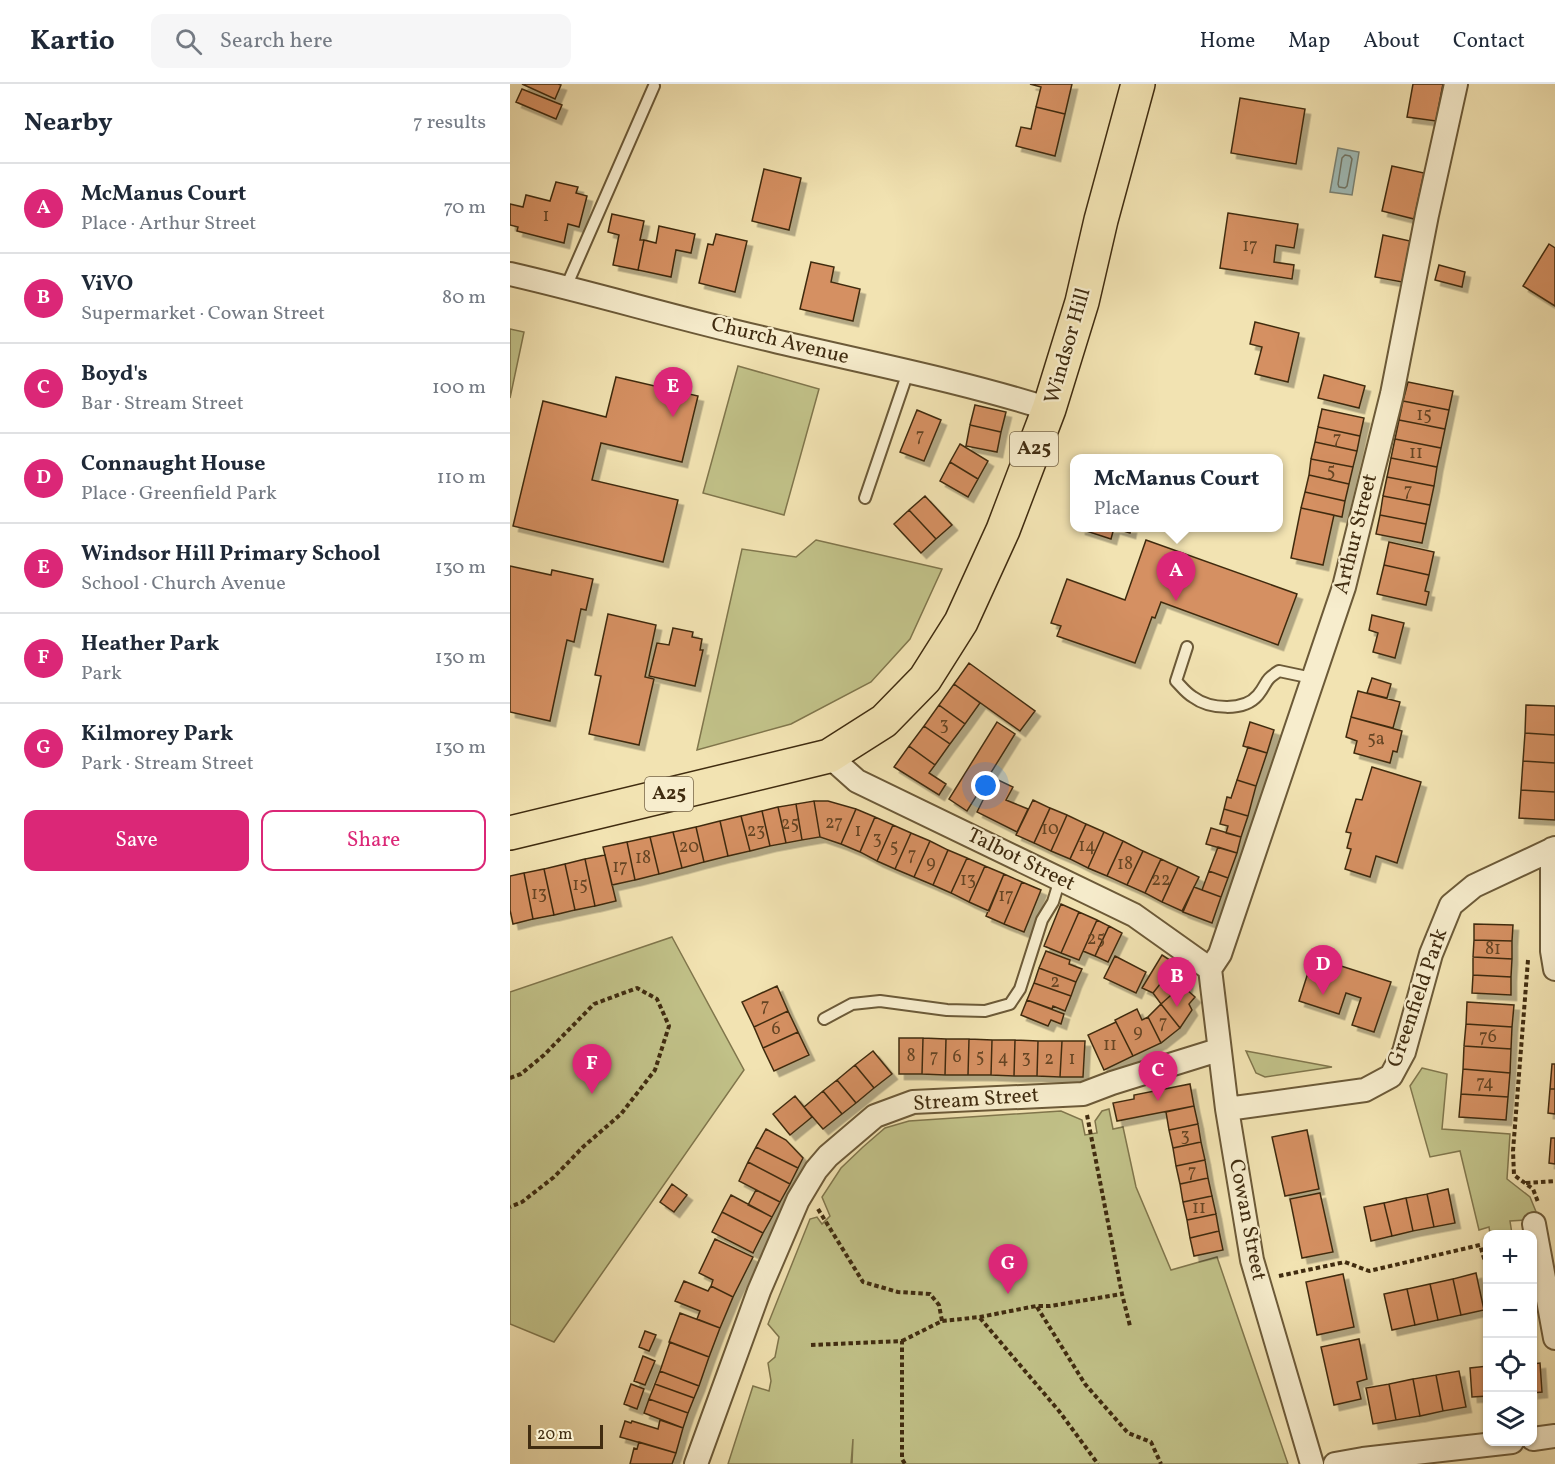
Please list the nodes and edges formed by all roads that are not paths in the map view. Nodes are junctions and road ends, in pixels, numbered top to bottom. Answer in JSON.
{"nodes":[{"id":1,"x":1138,"y":84,"type":"edge"},
{"id":2,"x":1456,"y":84,"type":"edge"},
{"id":3,"x":654,"y":86,"type":"dead end"},
{"id":4,"x":510,"y":274,"type":"edge"},
{"id":5,"x":566,"y":287,"type":"junction"},
{"id":6,"x":908,"y":372,"type":"junction"},
{"id":7,"x":1049,"y":409,"type":"junction"},
{"id":8,"x":865,"y":498,"type":"dead end"},
{"id":9,"x":1187,"y":647,"type":"dead end"},
{"id":10,"x":1312,"y":678,"type":"junction"},
{"id":11,"x":829,"y":756,"type":"junction"},
{"id":12,"x":510,"y":833,"type":"edge"},
{"id":13,"x":1554,"y":848,"type":"edge"},
{"id":14,"x":1060,"y":879,"type":"junction"},
{"id":15,"x":1210,"y":969,"type":"junction"},
{"id":16,"x":1555,"y":969,"type":"edge"},
{"id":17,"x":824,"y":1019,"type":"dead end"},
{"id":18,"x":1218,"y":1050,"type":"junction"},
{"id":19,"x":1227,"y":1109,"type":"junction"},
{"id":20,"x":1537,"y":1216,"type":"road end"},
{"id":21,"x":1555,"y":1338,"type":"edge"},
{"id":22,"x":1555,"y":1436,"type":"edge"},
{"id":23,"x":1537,"y":1438,"type":"edge"},
{"id":24,"x":1483,"y":1445,"type":"edge"},
{"id":25,"x":696,"y":1464,"type":"edge"},
{"id":26,"x":1312,"y":1464,"type":"edge"},
{"id":27,"x":1335,"y":1464,"type":"edge"}],
"edges":[{"from":1,"to":7,"type":"main road","name":"Windsor Hill","number":"A25"},
{"from":2,"to":10,"type":"street","name":"Arthur Street"},
{"from":3,"to":5,"type":"lane"},
{"from":4,"to":5,"type":"street","name":"Church Avenue"},
{"from":5,"to":6,"type":"street","name":"Church Avenue"},
{"from":6,"to":7,"type":"street","name":"Church Avenue"},
{"from":6,"to":8,"type":"lane"},
{"from":7,"to":11,"type":"main road","name":"Windsor Hill","number":"A25"},
{"from":9,"to":10,"type":"lane"},
{"from":10,"to":15,"type":"street","name":"Arthur Street"},
{"from":11,"to":12,"type":"main road","number":"A25"},
{"from":11,"to":14,"type":"street","name":"Talbot Street"},
{"from":13,"to":16,"type":"street","name":"Greenfield Park"},
{"from":13,"to":19,"type":"street","name":"Greenfield Park"},
{"from":14,"to":15,"type":"street","name":"Talbot Street"},
{"from":14,"to":17,"type":"lane"},
{"from":15,"to":18,"type":"street","name":"Cowan Street"},
{"from":18,"to":19,"type":"street","name":"Cowan Street"},
{"from":18,"to":25,"type":"street","name":"Stream Street"},
{"from":19,"to":26,"type":"street","name":"Cowan Street"},
{"from":20,"to":21,"type":"street"},
{"from":22,"to":23,"type":"street"},
{"from":24,"to":27,"type":"street"}]}
